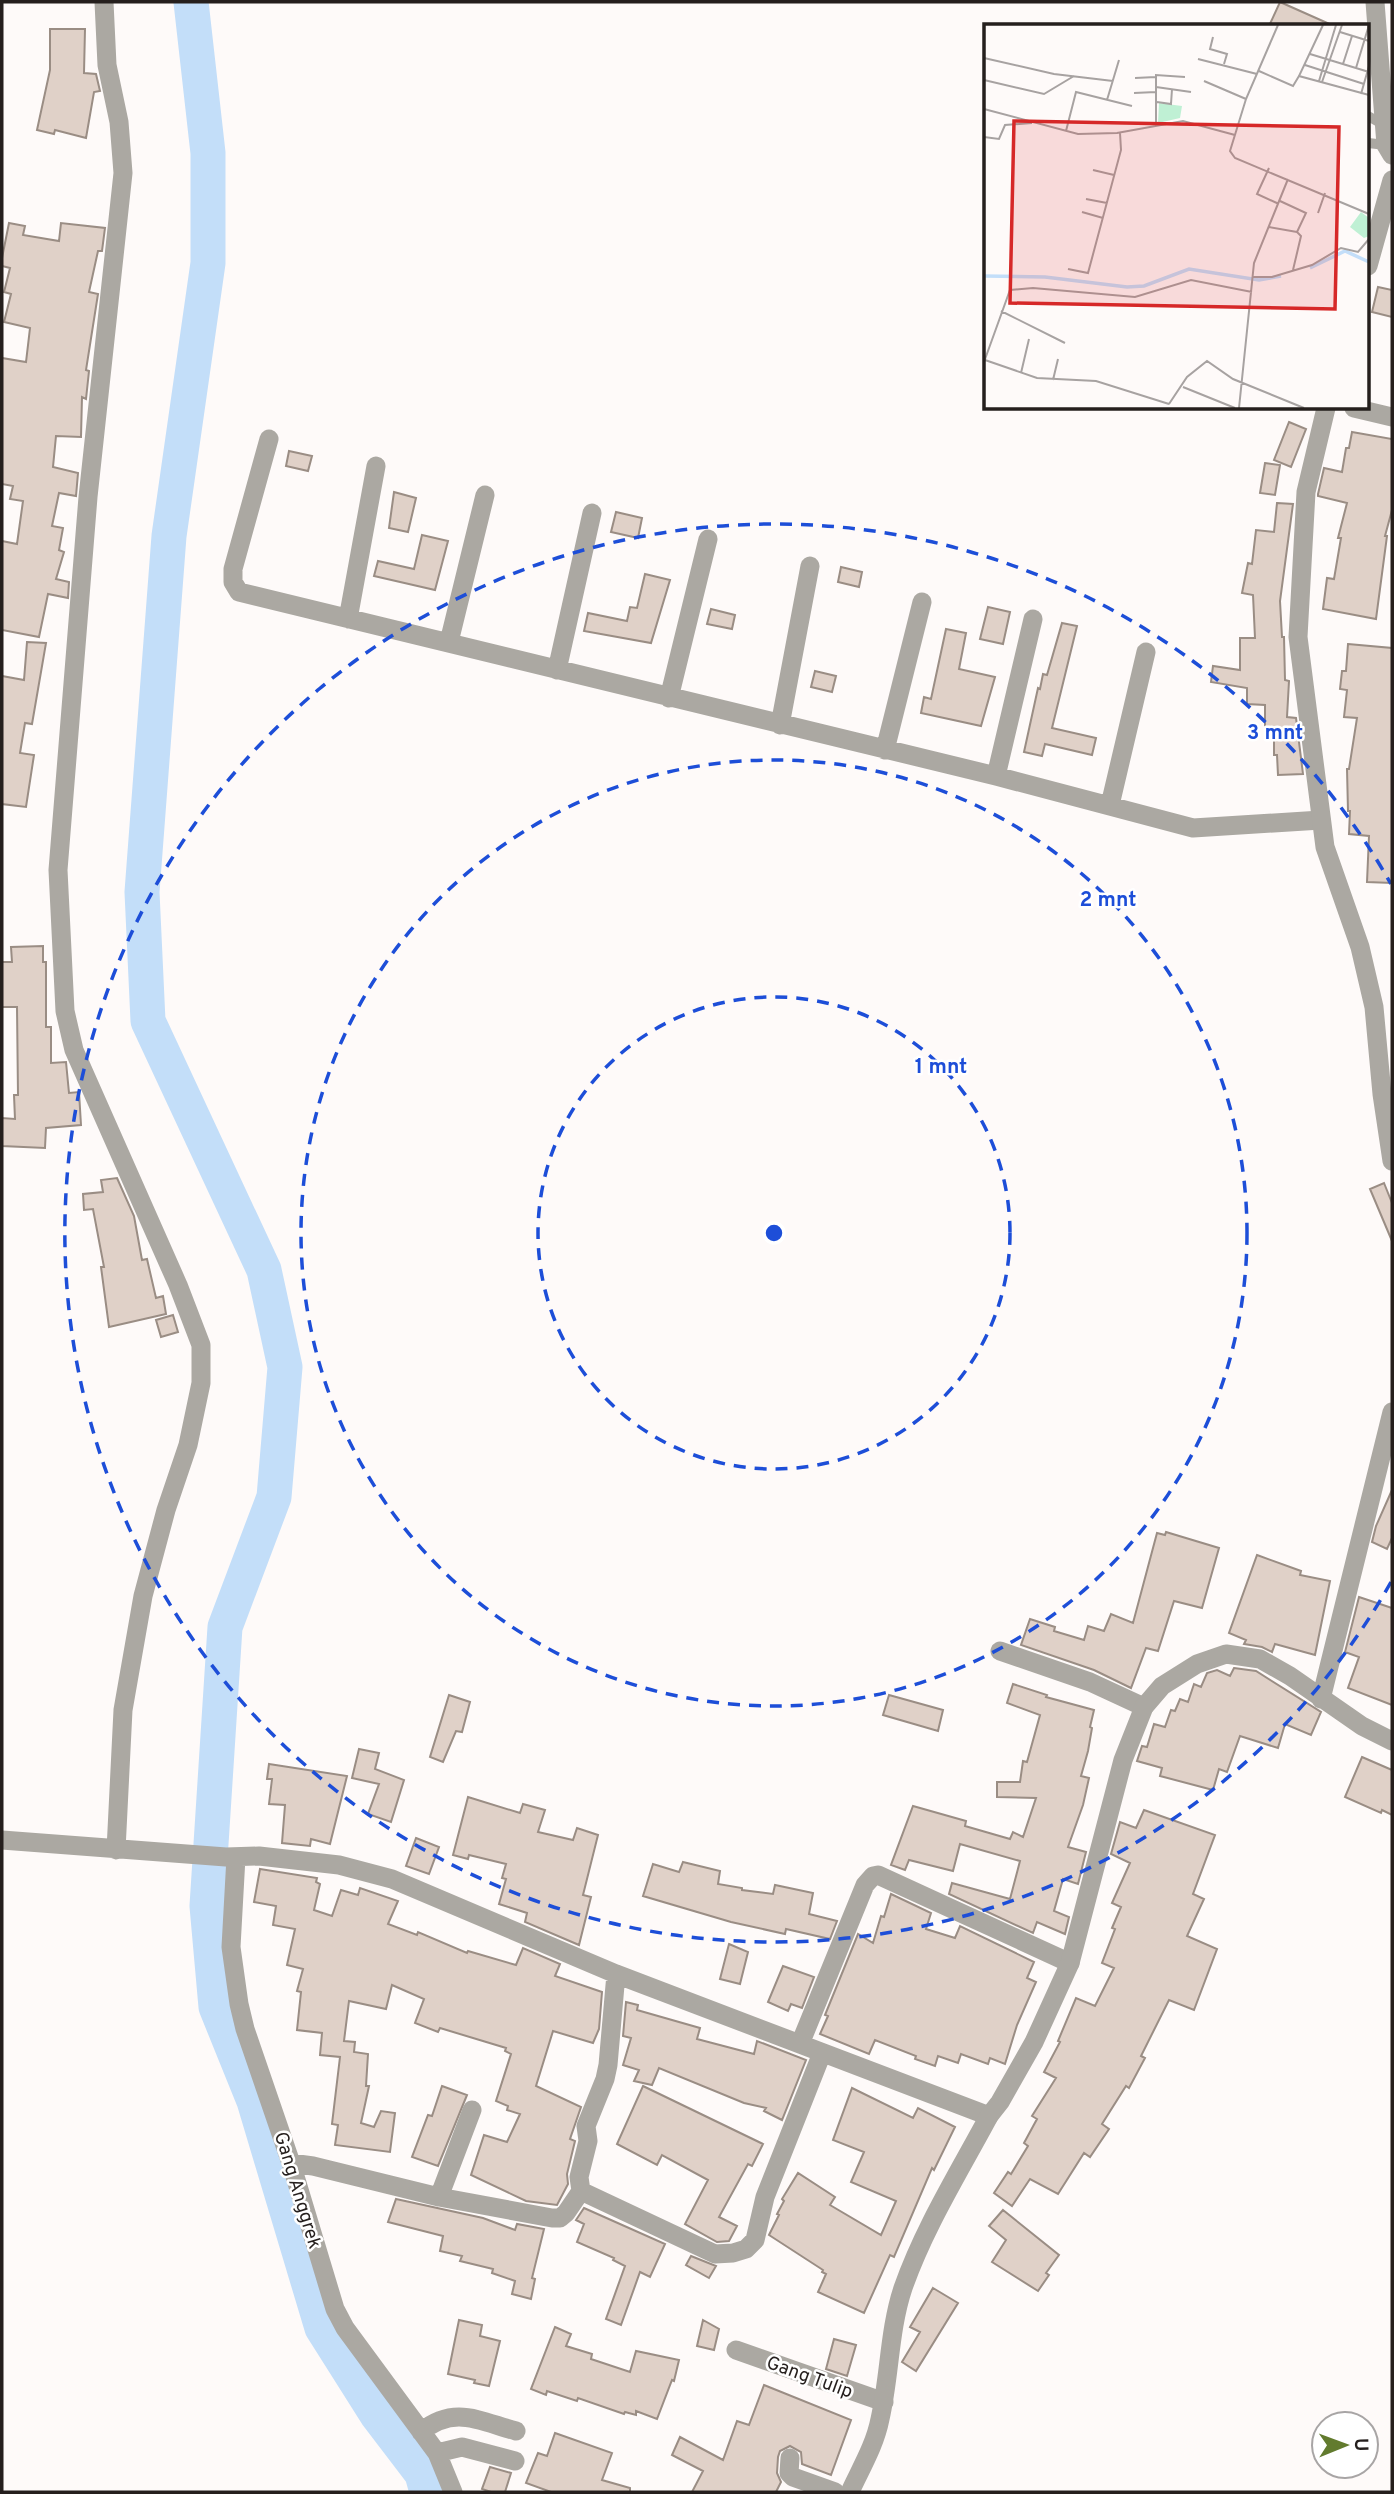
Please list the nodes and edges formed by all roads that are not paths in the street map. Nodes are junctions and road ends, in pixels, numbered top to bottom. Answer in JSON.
{"nodes":[{"id":1,"x":104,"y":2,"type":"edge"},
{"id":2,"x":1375,"y":2,"type":"edge"},
{"id":3,"x":1376,"y":121,"type":"edge"},
{"id":4,"x":1382,"y":148,"type":"edge"},
{"id":5,"x":1392,"y":180,"type":"edge"},
{"id":6,"x":1370,"y":259,"type":"edge"},
{"id":7,"x":1326,"y":410,"type":"edge"},
{"id":8,"x":1362,"y":410,"type":"edge"},
{"id":9,"x":1392,"y":417,"type":"edge"},
{"id":10,"x":269,"y":439,"type":"dead end"},
{"id":11,"x":376,"y":466,"type":"dead end"},
{"id":12,"x":485,"y":495,"type":"dead end"},
{"id":13,"x":592,"y":513,"type":"dead end"},
{"id":14,"x":708,"y":539,"type":"dead end"},
{"id":15,"x":810,"y":566,"type":"dead end"},
{"id":16,"x":922,"y":601,"type":"dead end"},
{"id":17,"x":348,"y":619,"type":"junction"},
{"id":18,"x":1033,"y":619,"type":"dead end"},
{"id":19,"x":449,"y":642,"type":"junction"},
{"id":20,"x":1146,"y":652,"type":"dead end"},
{"id":21,"x":557,"y":670,"type":"junction"},
{"id":22,"x":669,"y":698,"type":"junction"},
{"id":23,"x":779,"y":725,"type":"junction"},
{"id":24,"x":885,"y":750,"type":"junction"},
{"id":25,"x":996,"y":776,"type":"junction"},
{"id":26,"x":1110,"y":805,"type":"junction"},
{"id":27,"x":1321,"y":820,"type":"junction"},
{"id":28,"x":1387,"y":1094,"type":"edge"},
{"id":29,"x":1392,"y":1161,"type":"edge"},
{"id":30,"x":1392,"y":1412,"type":"edge"},
{"id":31,"x":1000,"y":1651,"type":"dead end"},
{"id":32,"x":1321,"y":1699,"type":"junction"},
{"id":33,"x":1144,"y":1707,"type":"junction"},
{"id":34,"x":1392,"y":1741,"type":"edge"},
{"id":35,"x":2,"y":1840,"type":"edge"},
{"id":36,"x":116,"y":1850,"type":"junction"},
{"id":37,"x":242,"y":1857,"type":"junction"},
{"id":38,"x":1070,"y":1962,"type":"junction"},
{"id":39,"x":616,"y":1974,"type":"junction"},
{"id":40,"x":800,"y":2044,"type":"junction"},
{"id":41,"x":822,"y":2053,"type":"junction"},
{"id":42,"x":472,"y":2110,"type":"dead end"},
{"id":43,"x":989,"y":2116,"type":"junction"},
{"id":44,"x":291,"y":2163,"type":"junction"},
{"id":45,"x":581,"y":2191,"type":"junction"},
{"id":46,"x":439,"y":2197,"type":"junction"},
{"id":47,"x":736,"y":2350,"type":"dead end"},
{"id":48,"x":884,"y":2402,"type":"junction"},
{"id":49,"x":516,"y":2431,"type":"dead end"},
{"id":50,"x":421,"y":2432,"type":"junction"},
{"id":51,"x":437,"y":2453,"type":"junction"},
{"id":52,"x":790,"y":2458,"type":"dead end"},
{"id":53,"x":515,"y":2461,"type":"dead end"},
{"id":54,"x":453,"y":2492,"type":"edge"},
{"id":55,"x":835,"y":2492,"type":"edge"},
{"id":56,"x":850,"y":2492,"type":"edge"}],
"edges":[{"from":1,"to":36,"type":"street"},
{"from":2,"to":3,"type":"street"},
{"from":3,"to":4,"type":"street"},
{"from":5,"to":6,"type":"street"},
{"from":7,"to":27,"type":"street"},
{"from":8,"to":9,"type":"street"},
{"from":10,"to":17,"type":"street"},
{"from":11,"to":17,"type":"street"},
{"from":12,"to":19,"type":"street"},
{"from":13,"to":21,"type":"street"},
{"from":14,"to":22,"type":"street"},
{"from":15,"to":23,"type":"street"},
{"from":16,"to":24,"type":"street"},
{"from":17,"to":19,"type":"street"},
{"from":18,"to":25,"type":"street"},
{"from":19,"to":21,"type":"street"},
{"from":20,"to":26,"type":"street"},
{"from":21,"to":22,"type":"street"},
{"from":22,"to":23,"type":"street"},
{"from":23,"to":24,"type":"street"},
{"from":24,"to":25,"type":"street"},
{"from":25,"to":26,"type":"street"},
{"from":26,"to":27,"type":"street"},
{"from":27,"to":28,"type":"street"},
{"from":28,"to":29,"type":"street"},
{"from":30,"to":32,"type":"street"},
{"from":31,"to":33,"type":"street"},
{"from":32,"to":33,"type":"street"},
{"from":32,"to":34,"type":"street"},
{"from":33,"to":38,"type":"street"},
{"from":35,"to":36,"type":"street"},
{"from":36,"to":37,"type":"street"},
{"from":37,"to":39,"type":"street"},
{"from":37,"to":44,"type":"street","name":"Gang Anggrek"},
{"from":38,"to":40,"type":"street"},
{"from":38,"to":43,"type":"street"},
{"from":39,"to":40,"type":"street"},
{"from":39,"to":45,"type":"street"},
{"from":40,"to":41,"type":"street"},
{"from":41,"to":43,"type":"street"},
{"from":41,"to":45,"type":"street"},
{"from":42,"to":46,"type":"street"},
{"from":43,"to":48,"type":"street"},
{"from":44,"to":46,"type":"street"},
{"from":44,"to":50,"type":"street","name":"Gang Anggrek"},
{"from":45,"to":46,"type":"street"},
{"from":47,"to":48,"type":"street","name":"Gang Tulip"},
{"from":48,"to":56,"type":"street"},
{"from":49,"to":50,"type":"street"},
{"from":50,"to":51,"type":"street","name":"Gang Anggrek"},
{"from":51,"to":53,"type":"street"},
{"from":51,"to":54,"type":"street","name":"Gang Anggrek"},
{"from":52,"to":55,"type":"street"}]}
